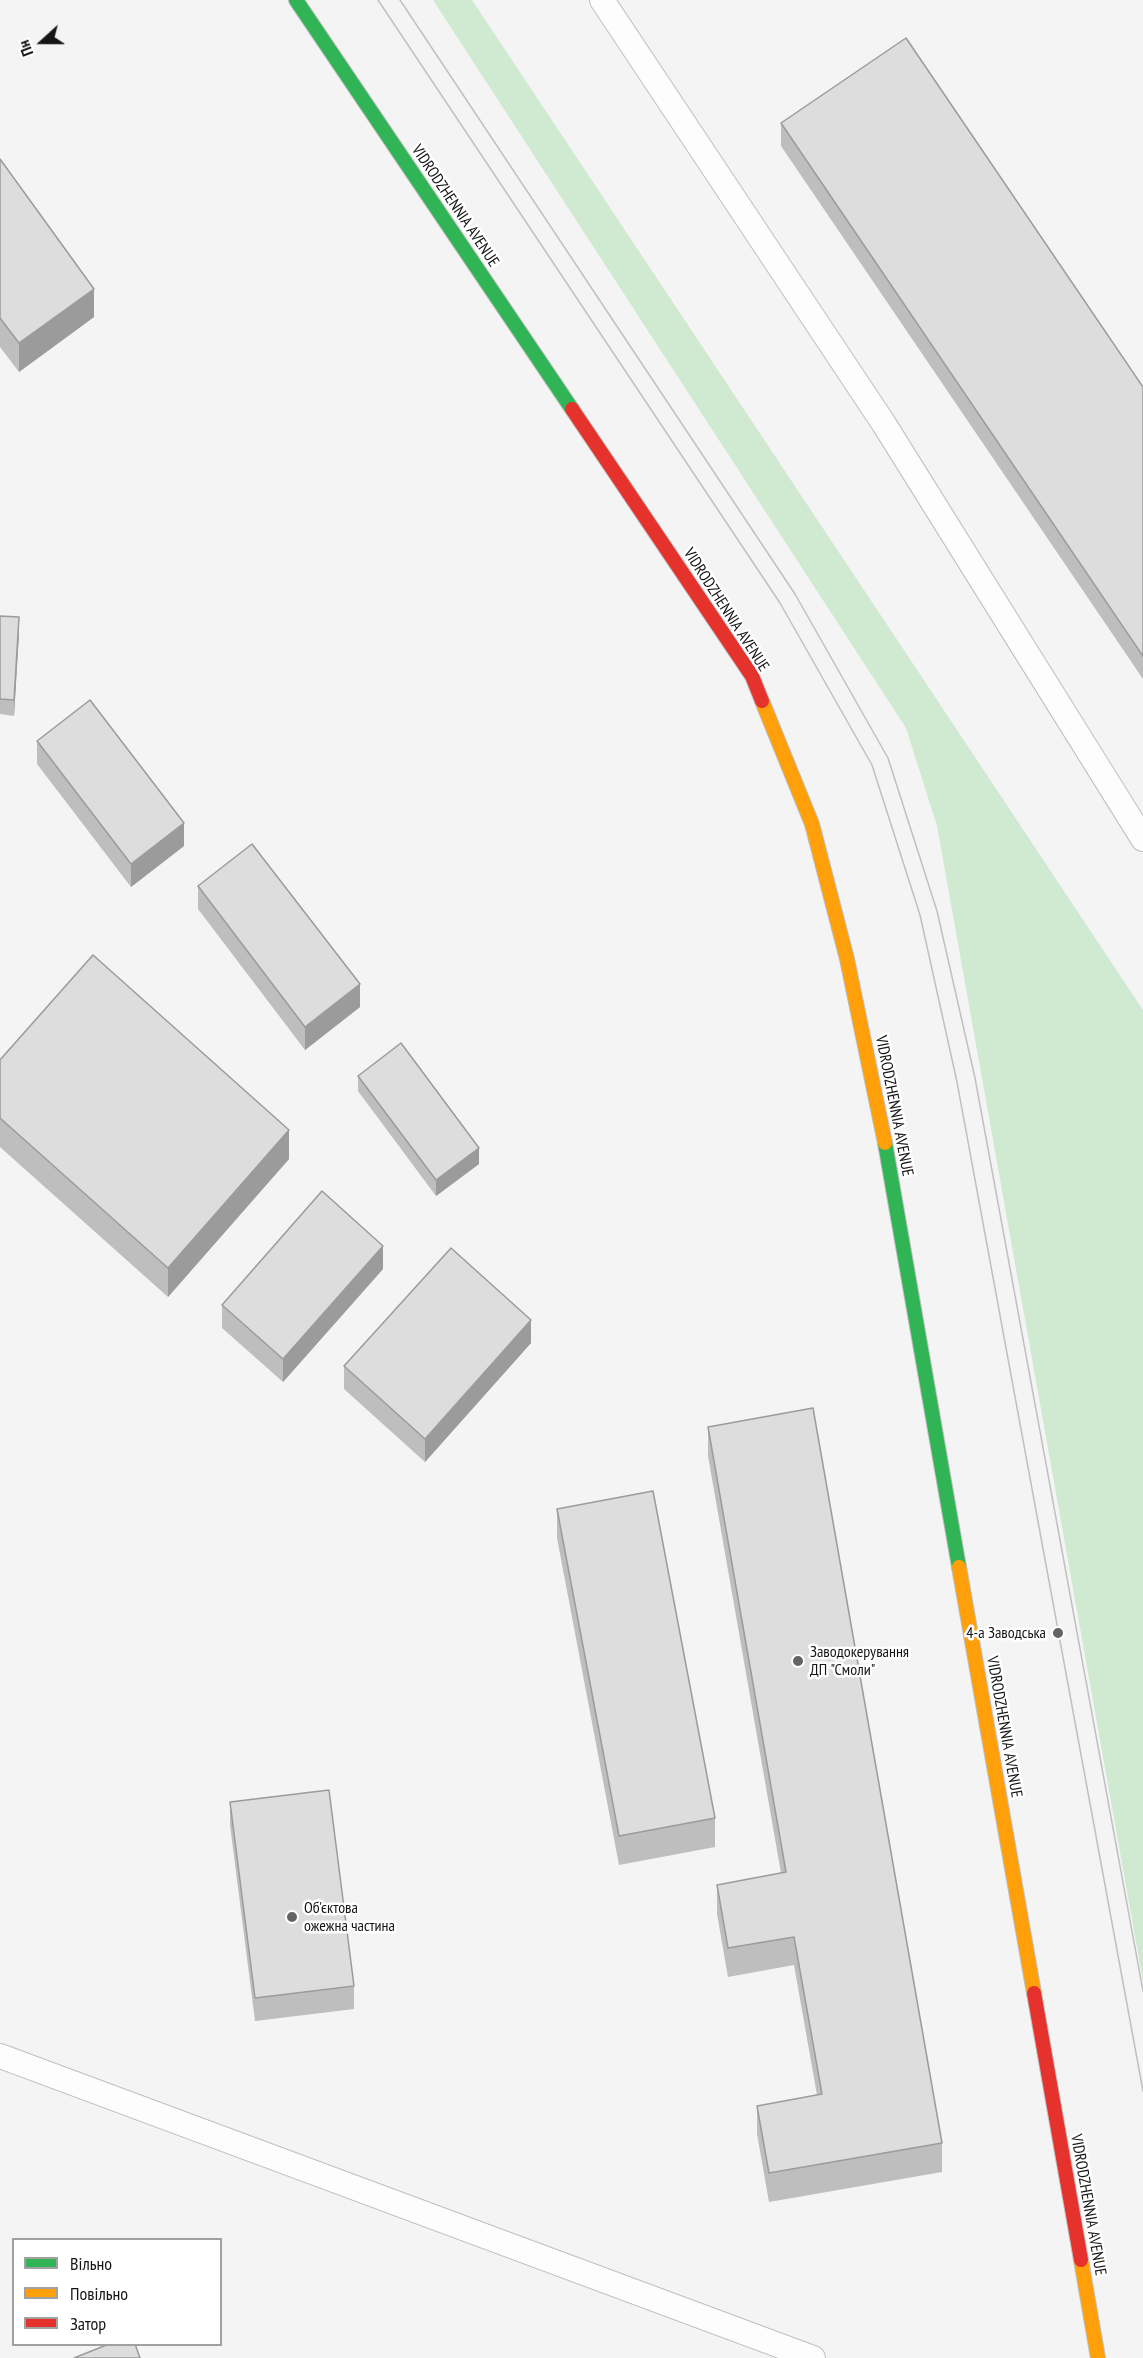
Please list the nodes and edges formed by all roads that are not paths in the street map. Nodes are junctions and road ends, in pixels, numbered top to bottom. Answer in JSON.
{"nodes":[{"id":1,"x":296,"y":0,"type":"edge"},
{"id":2,"x":602,"y":0,"type":"edge"},
{"id":3,"x":1143,"y":838,"type":"edge"},
{"id":4,"x":0,"y":2056,"type":"edge"},
{"id":5,"x":813,"y":2358,"type":"edge"},
{"id":6,"x":1098,"y":2358,"type":"edge"}],
"edges":[{"from":1,"to":6,"type":"street","name":"VIDRODZHENNIA AVENUE"},
{"from":2,"to":3,"type":"lane"},
{"from":4,"to":5,"type":"lane"}]}
